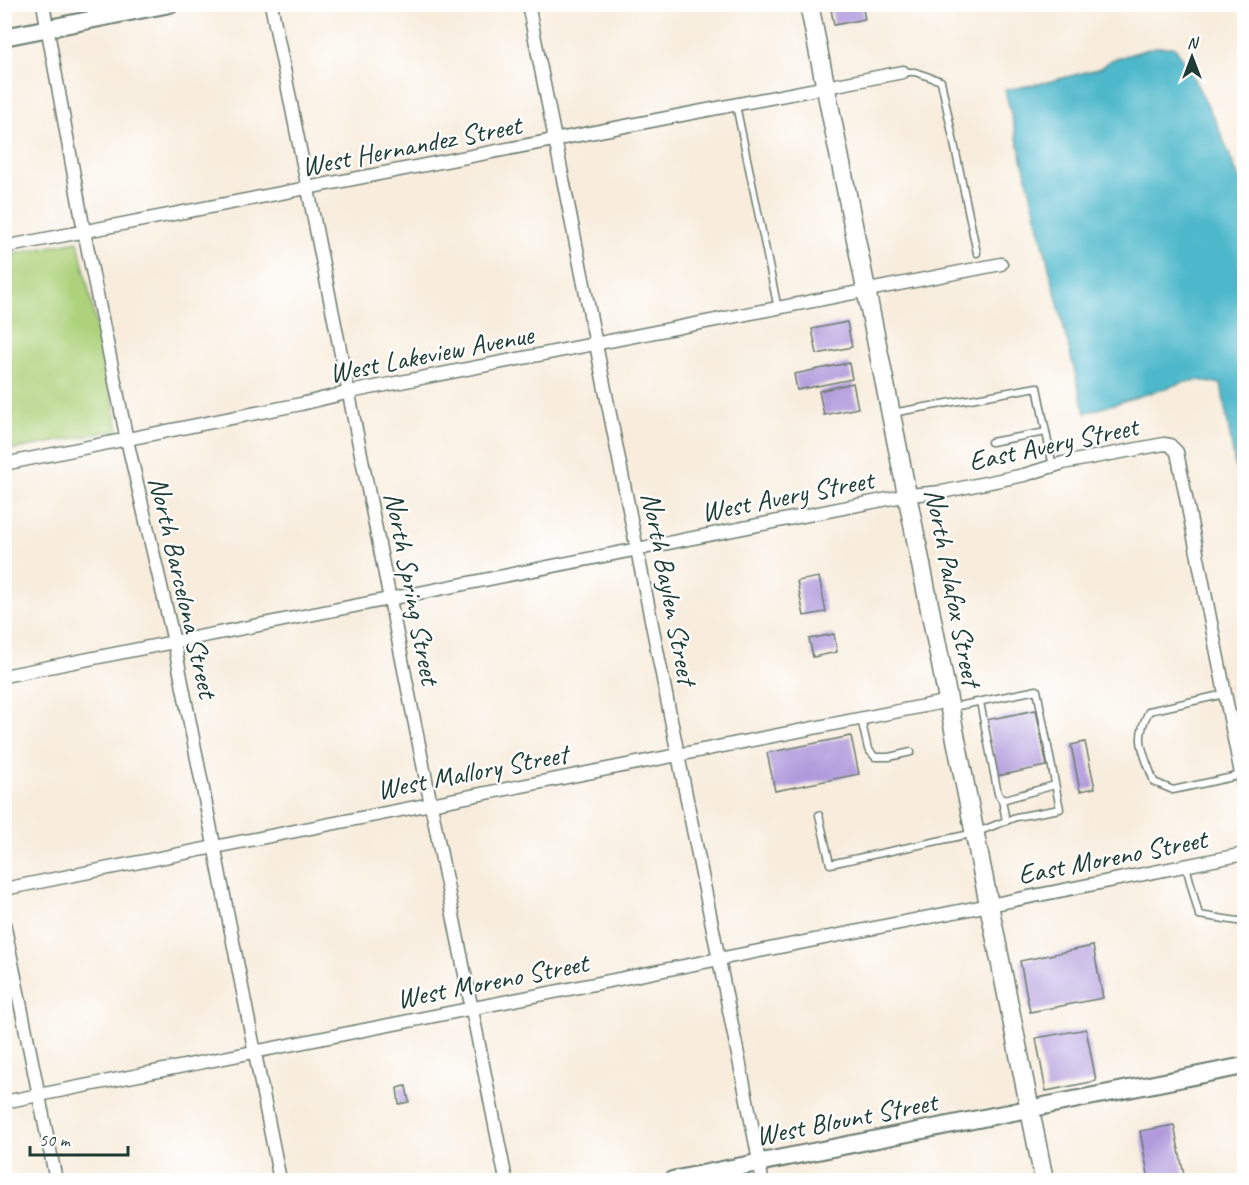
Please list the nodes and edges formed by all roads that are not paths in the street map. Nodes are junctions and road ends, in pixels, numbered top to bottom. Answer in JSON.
{"nodes":[{"id":1,"x":44,"y":4,"type":"edge"},
{"id":2,"x":170,"y":4,"type":"edge"},
{"id":3,"x":271,"y":4,"type":"edge"},
{"id":4,"x":528,"y":4,"type":"edge"},
{"id":5,"x":809,"y":4,"type":"edge"},
{"id":6,"x":48,"y":28,"type":"junction"},
{"id":7,"x":4,"y":37,"type":"edge"},
{"id":8,"x":903,"y":72,"type":"joint"},
{"id":9,"x":826,"y":87,"type":"junction"},
{"id":10,"x":736,"y":105,"type":"junction"},
{"id":11,"x":556,"y":141,"type":"junction"},
{"id":12,"x":308,"y":189,"type":"junction"},
{"id":13,"x":84,"y":231,"type":"junction"},
{"id":14,"x":4,"y":247,"type":"edge"},
{"id":15,"x":977,"y":254,"type":"dead end"},
{"id":16,"x":1000,"y":264,"type":"dead end"},
{"id":17,"x":867,"y":292,"type":"junction"},
{"id":18,"x":778,"y":309,"type":"junction"},
{"id":19,"x":597,"y":345,"type":"junction"},
{"id":20,"x":350,"y":392,"type":"junction"},
{"id":21,"x":892,"y":413,"type":"junction"},
{"id":22,"x":1046,"y":432,"type":"junction"},
{"id":23,"x":127,"y":440,"type":"junction"},
{"id":24,"x":991,"y":442,"type":"dead end"},
{"id":25,"x":4,"y":464,"type":"edge"},
{"id":26,"x":1053,"y":466,"type":"junction"},
{"id":27,"x":908,"y":495,"type":"junction"},
{"id":28,"x":638,"y":549,"type":"junction"},
{"id":29,"x":390,"y":598,"type":"junction"},
{"id":30,"x":174,"y":642,"type":"junction"},
{"id":31,"x":4,"y":676,"type":"edge"},
{"id":32,"x":1225,"y":694,"type":"junction"},
{"id":33,"x":980,"y":702,"type":"junction"},
{"id":34,"x":950,"y":704,"type":"junction"},
{"id":35,"x":861,"y":718,"type":"junction"},
{"id":36,"x":911,"y":752,"type":"dead end"},
{"id":37,"x":678,"y":754,"type":"junction"},
{"id":38,"x":1242,"y":775,"type":"junction"},
{"id":39,"x":1055,"y":785,"type":"junction"},
{"id":40,"x":1245,"y":789,"type":"edge"},
{"id":41,"x":1002,"y":800,"type":"junction"},
{"id":42,"x":431,"y":804,"type":"junction"},
{"id":43,"x":819,"y":815,"type":"dead end"},
{"id":44,"x":1006,"y":821,"type":"junction"},
{"id":45,"x":975,"y":833,"type":"junction"},
{"id":46,"x":214,"y":847,"type":"junction"},
{"id":47,"x":1245,"y":854,"type":"edge"},
{"id":48,"x":1186,"y":866,"type":"junction"},
{"id":49,"x":4,"y":888,"type":"edge"},
{"id":50,"x":989,"y":904,"type":"junction"},
{"id":51,"x":1245,"y":922,"type":"edge"},
{"id":52,"x":4,"y":923,"type":"edge"},
{"id":53,"x":719,"y":958,"type":"junction"},
{"id":54,"x":472,"y":1008,"type":"junction"},
{"id":55,"x":255,"y":1052,"type":"junction"},
{"id":56,"x":1245,"y":1066,"type":"edge"},
{"id":57,"x":39,"y":1095,"type":"junction"},
{"id":58,"x":4,"y":1102,"type":"edge"},
{"id":59,"x":1030,"y":1108,"type":"junction"},
{"id":60,"x":759,"y":1163,"type":"junction"},
{"id":61,"x":56,"y":1180,"type":"edge"},
{"id":62,"x":280,"y":1180,"type":"edge"},
{"id":63,"x":506,"y":1180,"type":"edge"},
{"id":64,"x":672,"y":1180,"type":"edge"},
{"id":65,"x":762,"y":1180,"type":"edge"},
{"id":66,"x":1044,"y":1180,"type":"edge"}],
"edges":[{"from":1,"to":6,"type":"street","name":"North Barcelona Street"},
{"from":2,"to":6,"type":"street"},
{"from":3,"to":12,"type":"street","name":"North Spring Street"},
{"from":4,"to":11,"type":"street","name":"North Baylen Street"},
{"from":5,"to":9,"type":"main road","name":"North Palafox Street"},
{"from":6,"to":7,"type":"street"},
{"from":6,"to":13,"type":"street","name":"North Barcelona Street"},
{"from":8,"to":9,"type":"street","name":"West Hernandez Street"},
{"from":8,"to":15,"type":"lane"},
{"from":9,"to":10,"type":"street","name":"West Hernandez Street"},
{"from":9,"to":17,"type":"main road","name":"North Palafox Street"},
{"from":10,"to":11,"type":"street","name":"West Hernandez Street"},
{"from":10,"to":18,"type":"lane"},
{"from":11,"to":12,"type":"street","name":"West Hernandez Street"},
{"from":11,"to":19,"type":"street","name":"North Baylen Street"},
{"from":12,"to":13,"type":"street","name":"West Hernandez Street"},
{"from":12,"to":20,"type":"street","name":"North Spring Street"},
{"from":13,"to":14,"type":"street","name":"West Hernandez Street"},
{"from":13,"to":23,"type":"street","name":"North Barcelona Street"},
{"from":16,"to":17,"type":"street","name":"West Lakeview Avenue"},
{"from":17,"to":18,"type":"street","name":"West Lakeview Avenue"},
{"from":17,"to":21,"type":"main road","name":"North Palafox Street"},
{"from":18,"to":19,"type":"street","name":"West Lakeview Avenue"},
{"from":19,"to":20,"type":"street","name":"West Lakeview Avenue"},
{"from":19,"to":28,"type":"street","name":"North Baylen Street"},
{"from":20,"to":23,"type":"street","name":"West Lakeview Avenue"},
{"from":20,"to":29,"type":"street","name":"North Spring Street"},
{"from":21,"to":22,"type":"lane"},
{"from":21,"to":27,"type":"main road","name":"North Palafox Street"},
{"from":22,"to":24,"type":"lane"},
{"from":22,"to":26,"type":"lane"},
{"from":23,"to":25,"type":"street","name":"West Lakeview Avenue"},
{"from":23,"to":30,"type":"street","name":"North Barcelona Street"},
{"from":26,"to":27,"type":"street","name":"East Avery Street"},
{"from":26,"to":32,"type":"street","name":"East Avery Street"},
{"from":27,"to":28,"type":"street","name":"West Avery Street"},
{"from":27,"to":34,"type":"main road","name":"North Palafox Street"},
{"from":28,"to":29,"type":"street","name":"West Avery Street"},
{"from":28,"to":37,"type":"street","name":"North Baylen Street"},
{"from":29,"to":30,"type":"street","name":"West Avery Street"},
{"from":29,"to":42,"type":"street","name":"North Spring Street"},
{"from":30,"to":31,"type":"street","name":"West Avery Street"},
{"from":30,"to":46,"type":"street","name":"North Barcelona Street"},
{"from":32,"to":38,"type":"street"},
{"from":32,"to":38,"type":"lane"},
{"from":33,"to":34,"type":"lane"},
{"from":33,"to":39,"type":"lane"},
{"from":33,"to":41,"type":"lane"},
{"from":34,"to":35,"type":"street","name":"West Mallory Street"},
{"from":34,"to":45,"type":"main road","name":"North Palafox Street"},
{"from":35,"to":36,"type":"lane"},
{"from":35,"to":37,"type":"street","name":"West Mallory Street"},
{"from":37,"to":42,"type":"street","name":"West Mallory Street"},
{"from":37,"to":53,"type":"street","name":"North Baylen Street"},
{"from":38,"to":40,"type":"street"},
{"from":39,"to":41,"type":"lane"},
{"from":39,"to":44,"type":"lane"},
{"from":41,"to":44,"type":"lane"},
{"from":42,"to":46,"type":"street","name":"West Mallory Street"},
{"from":42,"to":54,"type":"street","name":"North Spring Street"},
{"from":43,"to":45,"type":"lane"},
{"from":44,"to":45,"type":"lane"},
{"from":45,"to":50,"type":"main road","name":"North Palafox Street"},
{"from":46,"to":49,"type":"street","name":"West Mallory Street"},
{"from":46,"to":55,"type":"street","name":"North Barcelona Street"},
{"from":47,"to":48,"type":"street","name":"East Moreno Street"},
{"from":48,"to":50,"type":"street","name":"East Moreno Street"},
{"from":48,"to":51,"type":"lane"},
{"from":50,"to":53,"type":"street","name":"West Moreno Street"},
{"from":50,"to":59,"type":"main road","name":"North Palafox Street"},
{"from":52,"to":57,"type":"street"},
{"from":53,"to":54,"type":"street","name":"West Moreno Street"},
{"from":53,"to":60,"type":"street","name":"North Baylen Street"},
{"from":54,"to":55,"type":"street","name":"West Moreno Street"},
{"from":54,"to":63,"type":"street","name":"North Spring Street"},
{"from":55,"to":57,"type":"street","name":"West Moreno Street"},
{"from":55,"to":62,"type":"street","name":"North Barcelona Street"},
{"from":56,"to":59,"type":"street","name":"West Blount Street"},
{"from":57,"to":58,"type":"street","name":"West Moreno Street"},
{"from":57,"to":61,"type":"street"},
{"from":59,"to":60,"type":"street","name":"West Blount Street"},
{"from":59,"to":66,"type":"main road","name":"North Palafox Street"},
{"from":60,"to":64,"type":"street","name":"West Blount Street"},
{"from":60,"to":65,"type":"street","name":"North Baylen Street"}]}
